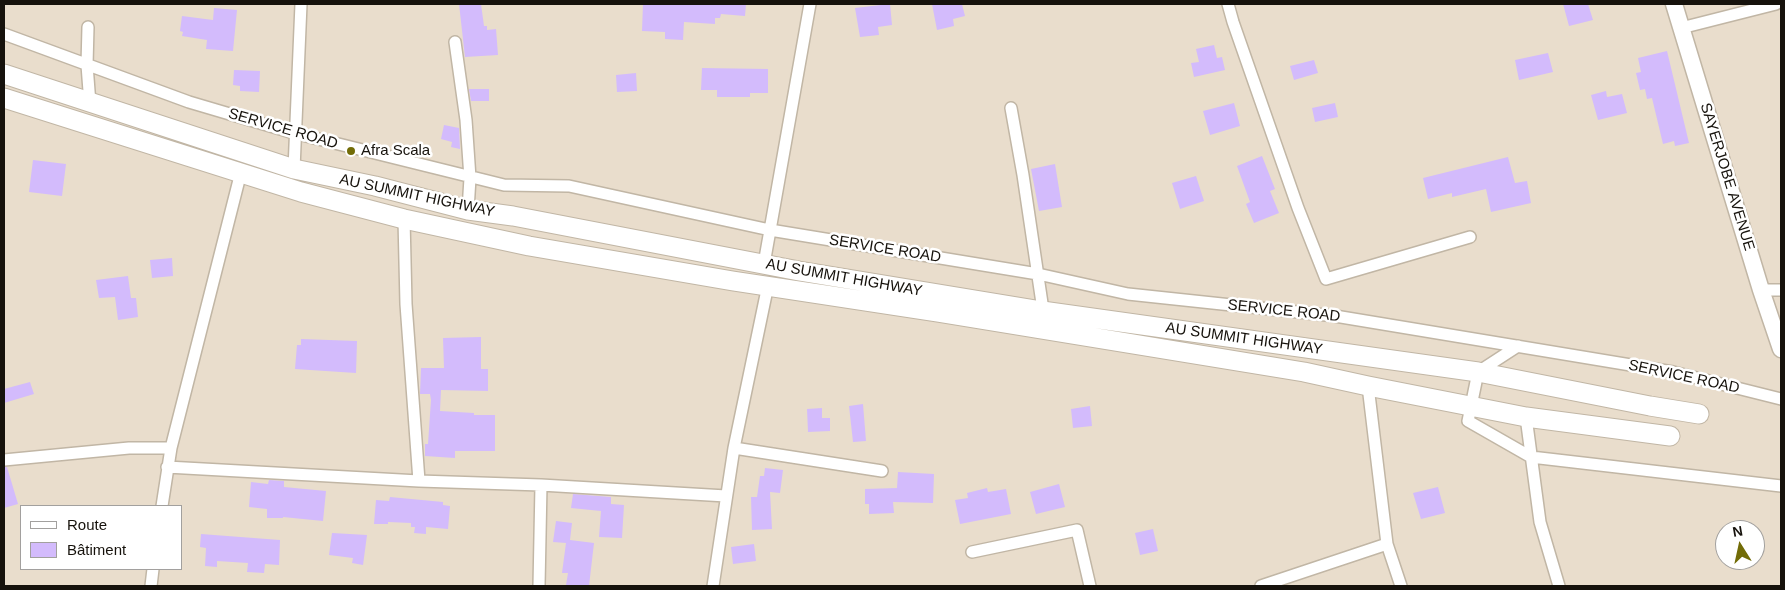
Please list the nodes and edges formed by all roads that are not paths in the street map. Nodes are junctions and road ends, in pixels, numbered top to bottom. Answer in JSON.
{"nodes":[{"id":1,"x":301,"y":4,"type":"edge"},
{"id":2,"x":810,"y":4,"type":"edge"},
{"id":3,"x":1228,"y":4,"type":"edge"},
{"id":4,"x":1674,"y":4,"type":"edge"},
{"id":5,"x":1776,"y":4,"type":"edge"},
{"id":6,"x":88,"y":28,"type":"dead end"},
{"id":7,"x":1681,"y":28,"type":"junction"},
{"id":8,"x":4,"y":34,"type":"edge"},
{"id":9,"x":455,"y":42,"type":"dead end"},
{"id":10,"x":87,"y":65,"type":"junction"},
{"id":11,"x":4,"y":74,"type":"edge"},
{"id":12,"x":4,"y":98,"type":"edge"},
{"id":13,"x":90,"y":104,"type":"junction"},
{"id":14,"x":1011,"y":108,"type":"dead end"},
{"id":15,"x":294,"y":133,"type":"junction"},
{"id":16,"x":294,"y":169,"type":"junction"},
{"id":17,"x":241,"y":172,"type":"junction"},
{"id":18,"x":470,"y":178,"type":"junction"},
{"id":19,"x":468,"y":210,"type":"junction"},
{"id":20,"x":404,"y":219,"type":"junction"},
{"id":21,"x":770,"y":230,"type":"junction"},
{"id":22,"x":1470,"y":238,"type":"dead end"},
{"id":23,"x":764,"y":264,"type":"junction"},
{"id":24,"x":1038,"y":274,"type":"junction"},
{"id":25,"x":768,"y":285,"type":"junction"},
{"id":26,"x":1762,"y":290,"type":"junction"},
{"id":27,"x":1781,"y":290,"type":"edge"},
{"id":28,"x":1042,"y":311,"type":"junction"},
{"id":29,"x":1518,"y":346,"type":"junction"},
{"id":30,"x":1781,"y":350,"type":"edge"},
{"id":31,"x":1478,"y":372,"type":"junction"},
{"id":32,"x":1368,"y":386,"type":"junction"},
{"id":33,"x":1781,"y":399,"type":"edge"},
{"id":34,"x":1472,"y":407,"type":"junction"},
{"id":35,"x":1700,"y":414,"type":"dead end"},
{"id":36,"x":1526,"y":417,"type":"junction"},
{"id":37,"x":1670,"y":436,"type":"dead end"},
{"id":38,"x":171,"y":448,"type":"junction"},
{"id":39,"x":734,"y":448,"type":"junction"},
{"id":40,"x":1531,"y":457,"type":"junction"},
{"id":41,"x":4,"y":460,"type":"edge"},
{"id":42,"x":167,"y":467,"type":"junction"},
{"id":43,"x":882,"y":471,"type":"dead end"},
{"id":44,"x":419,"y":481,"type":"junction"},
{"id":45,"x":541,"y":485,"type":"junction"},
{"id":46,"x":1781,"y":486,"type":"edge"},
{"id":47,"x":726,"y":496,"type":"junction"},
{"id":48,"x":162,"y":505,"type":"edge"},
{"id":49,"x":1387,"y":544,"type":"junction"},
{"id":50,"x":972,"y":552,"type":"dead end"},
{"id":51,"x":153,"y":570,"type":"edge"},
{"id":52,"x":151,"y":586,"type":"edge"},
{"id":53,"x":539,"y":586,"type":"edge"},
{"id":54,"x":713,"y":586,"type":"edge"},
{"id":55,"x":1090,"y":586,"type":"edge"},
{"id":56,"x":1261,"y":586,"type":"edge"},
{"id":57,"x":1401,"y":586,"type":"edge"},
{"id":58,"x":1558,"y":586,"type":"edge"}],
"edges":[{"from":1,"to":15,"type":"street"},
{"from":2,"to":21,"type":"street"},
{"from":3,"to":22,"type":"street"},
{"from":4,"to":7,"type":"street","name":"SAYERJOBE AVENUE"},
{"from":5,"to":7,"type":"street"},
{"from":6,"to":10,"type":"street"},
{"from":7,"to":26,"type":"street","name":"SAYERJOBE AVENUE"},
{"from":8,"to":10,"type":"street","name":"SERVICE ROAD"},
{"from":9,"to":18,"type":"street"},
{"from":10,"to":13,"type":"street"},
{"from":10,"to":15,"type":"street","name":"SERVICE ROAD"},
{"from":11,"to":13,"type":"main road","name":"AU SUMMIT HIGHWAY"},
{"from":12,"to":17,"type":"main road","name":"AU SUMMIT HIGHWAY"},
{"from":13,"to":16,"type":"main road","name":"AU SUMMIT HIGHWAY"},
{"from":14,"to":24,"type":"street"},
{"from":15,"to":16,"type":"street"},
{"from":15,"to":18,"type":"street","name":"SERVICE ROAD"},
{"from":16,"to":19,"type":"main road","name":"AU SUMMIT HIGHWAY"},
{"from":17,"to":20,"type":"main road","name":"AU SUMMIT HIGHWAY"},
{"from":17,"to":38,"type":"street"},
{"from":18,"to":19,"type":"street"},
{"from":18,"to":21,"type":"street","name":"SERVICE ROAD"},
{"from":19,"to":23,"type":"main road","name":"AU SUMMIT HIGHWAY"},
{"from":20,"to":25,"type":"main road","name":"AU SUMMIT HIGHWAY"},
{"from":20,"to":44,"type":"street"},
{"from":21,"to":23,"type":"street"},
{"from":21,"to":24,"type":"street","name":"SERVICE ROAD"},
{"from":23,"to":28,"type":"main road","name":"AU SUMMIT HIGHWAY"},
{"from":24,"to":28,"type":"street"},
{"from":24,"to":29,"type":"street","name":"SERVICE ROAD"},
{"from":25,"to":32,"type":"main road","name":"AU SUMMIT HIGHWAY"},
{"from":25,"to":39,"type":"street"},
{"from":26,"to":27,"type":"street"},
{"from":26,"to":30,"type":"street","name":"SAYERJOBE AVENUE"},
{"from":28,"to":31,"type":"main road","name":"AU SUMMIT HIGHWAY"},
{"from":29,"to":31,"type":"street"},
{"from":29,"to":33,"type":"street","name":"SERVICE ROAD"},
{"from":31,"to":34,"type":"street"},
{"from":31,"to":35,"type":"main road","name":"AU SUMMIT HIGHWAY"},
{"from":32,"to":34,"type":"main road","name":"AU SUMMIT HIGHWAY"},
{"from":32,"to":49,"type":"street"},
{"from":34,"to":36,"type":"main road","name":"AU SUMMIT HIGHWAY"},
{"from":34,"to":40,"type":"street"},
{"from":36,"to":37,"type":"main road","name":"AU SUMMIT HIGHWAY"},
{"from":36,"to":40,"type":"street"},
{"from":38,"to":41,"type":"street"},
{"from":38,"to":42,"type":"street"},
{"from":39,"to":43,"type":"street"},
{"from":39,"to":47,"type":"street"},
{"from":40,"to":46,"type":"street"},
{"from":40,"to":58,"type":"street"},
{"from":42,"to":44,"type":"street"},
{"from":42,"to":48,"type":"street"},
{"from":44,"to":45,"type":"street"},
{"from":45,"to":47,"type":"street"},
{"from":45,"to":53,"type":"street"},
{"from":47,"to":54,"type":"street"},
{"from":49,"to":56,"type":"street"},
{"from":49,"to":57,"type":"street"},
{"from":50,"to":55,"type":"street"},
{"from":51,"to":52,"type":"street"}]}
